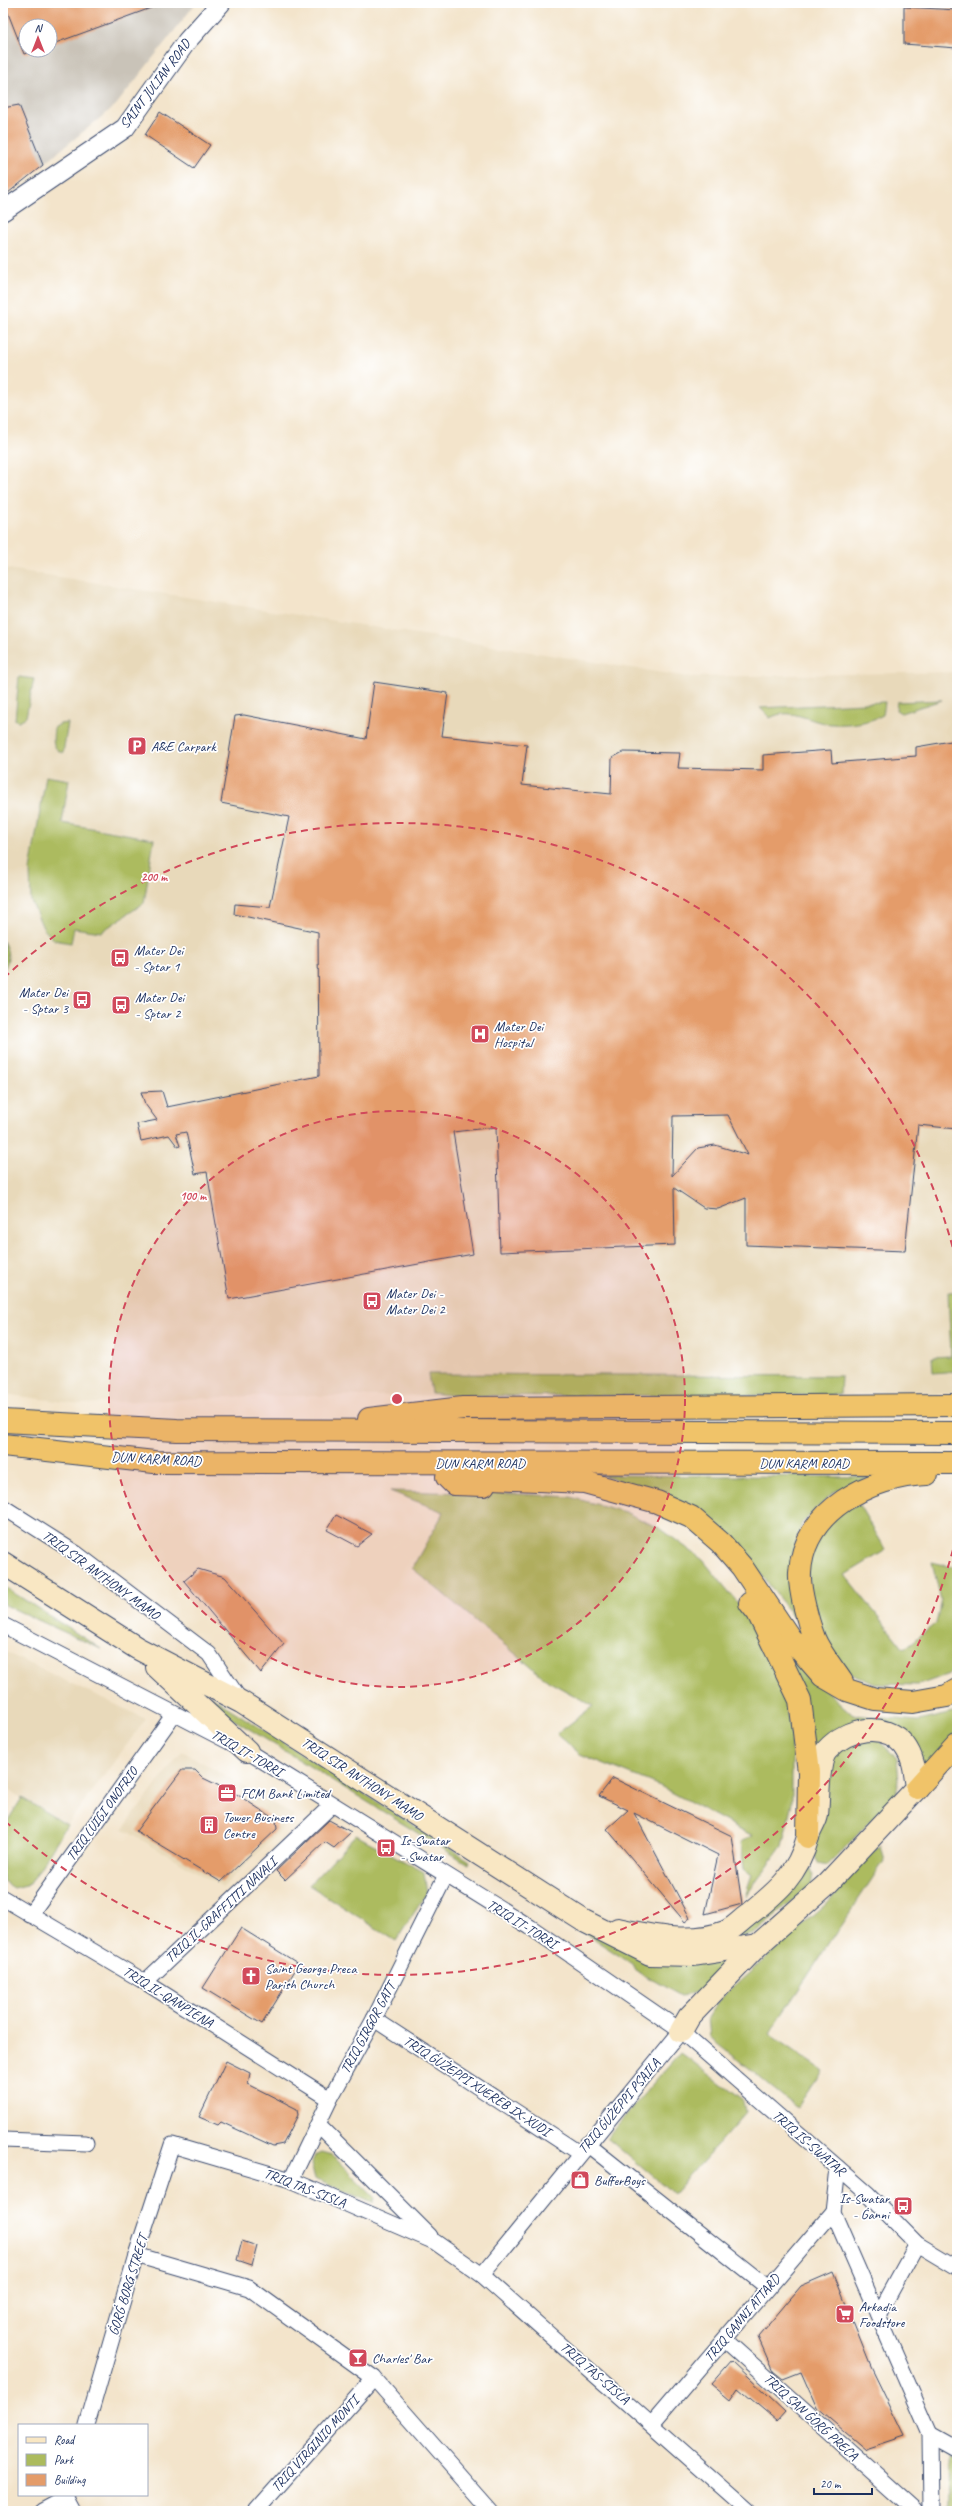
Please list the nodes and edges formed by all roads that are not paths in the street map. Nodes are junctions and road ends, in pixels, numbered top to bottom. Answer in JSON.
{"nodes":[{"id":1,"x":221,"y":3,"type":"edge"},
{"id":2,"x":3,"y":211,"type":"edge"},
{"id":3,"x":957,"y":1405,"type":"edge"},
{"id":4,"x":3,"y":1408,"type":"edge"},
{"id":5,"x":3,"y":1420,"type":"edge"},
{"id":6,"x":81,"y":1425,"type":"junction"},
{"id":7,"x":271,"y":1430,"type":"junction"},
{"id":8,"x":953,"y":1433,"type":"edge"},
{"id":9,"x":3,"y":1445,"type":"edge"},
{"id":10,"x":154,"y":1462,"type":"junction"},
{"id":11,"x":957,"y":1464,"type":"edge"},
{"id":12,"x":957,"y":1474,"type":"edge"},
{"id":13,"x":447,"y":1477,"type":"junction"},
{"id":14,"x":3,"y":1507,"type":"edge"},
{"id":15,"x":3,"y":1563,"type":"edge"},
{"id":16,"x":3,"y":1625,"type":"edge"},
{"id":17,"x":137,"y":1648,"type":"junction"},
{"id":18,"x":847,"y":1690,"type":"junction"},
{"id":19,"x":957,"y":1690,"type":"edge"},
{"id":20,"x":241,"y":1702,"type":"junction"},
{"id":21,"x":174,"y":1714,"type":"junction"},
{"id":22,"x":957,"y":1744,"type":"edge"},
{"id":23,"x":247,"y":1751,"type":"junction"},
{"id":24,"x":917,"y":1788,"type":"junction"},
{"id":25,"x":332,"y":1805,"type":"junction"},
{"id":26,"x":808,"y":1837,"type":"junction"},
{"id":27,"x":446,"y":1877,"type":"junction"},
{"id":28,"x":3,"y":1898,"type":"edge"},
{"id":29,"x":30,"y":1915,"type":"junction"},
{"id":30,"x":584,"y":1921,"type":"junction"},
{"id":31,"x":758,"y":1945,"type":"junction"},
{"id":32,"x":145,"y":1982,"type":"junction"},
{"id":33,"x":374,"y":2019,"type":"junction"},
{"id":34,"x":681,"y":2031,"type":"junction"},
{"id":35,"x":330,"y":2099,"type":"junction"},
{"id":36,"x":319,"y":2125,"type":"junction"},
{"id":37,"x":3,"y":2140,"type":"edge"},
{"id":38,"x":86,"y":2143,"type":"dead end"},
{"id":39,"x":172,"y":2146,"type":"joint"},
{"id":40,"x":583,"y":2148,"type":"junction"},
{"id":41,"x":838,"y":2168,"type":"junction"},
{"id":42,"x":291,"y":2180,"type":"junction"},
{"id":43,"x":832,"y":2212,"type":"junction"},
{"id":44,"x":435,"y":2242,"type":"junction"},
{"id":45,"x":917,"y":2244,"type":"junction"},
{"id":46,"x":136,"y":2255,"type":"junction"},
{"id":47,"x":957,"y":2268,"type":"edge"},
{"id":48,"x":482,"y":2275,"type":"junction"},
{"id":49,"x":767,"y":2287,"type":"junction"},
{"id":50,"x":878,"y":2315,"type":"junction"},
{"id":51,"x":725,"y":2340,"type":"junction"},
{"id":52,"x":374,"y":2378,"type":"junction"},
{"id":53,"x":87,"y":2424,"type":"edge"},
{"id":54,"x":652,"y":2424,"type":"junction"},
{"id":55,"x":930,"y":2434,"type":"junction"},
{"id":56,"x":957,"y":2449,"type":"edge"},
{"id":57,"x":66,"y":2496,"type":"edge"},
{"id":58,"x":42,"y":2511,"type":"edge"},
{"id":59,"x":73,"y":2511,"type":"edge"},
{"id":60,"x":256,"y":2511,"type":"edge"},
{"id":61,"x":491,"y":2511,"type":"edge"},
{"id":62,"x":749,"y":2511,"type":"edge"},
{"id":63,"x":916,"y":2511,"type":"edge"},
{"id":64,"x":931,"y":2511,"type":"edge"}],
"edges":[{"from":1,"to":2,"type":"street","name":"SAINT JULIAN ROAD"},
{"from":3,"to":7,"type":"highway"},
{"from":4,"to":6,"type":"highway"},
{"from":5,"to":6,"type":"highway"},
{"from":6,"to":7,"type":"highway"},
{"from":7,"to":8,"type":"highway"},
{"from":9,"to":10,"type":"highway","name":"DUN KARM ROAD"},
{"from":10,"to":11,"type":"highway","name":"DUN KARM ROAD"},
{"from":10,"to":13,"type":"highway"},
{"from":12,"to":18,"type":"highway"},
{"from":13,"to":18,"type":"highway"},
{"from":13,"to":26,"type":"highway"},
{"from":14,"to":20,"type":"street","name":"TRIQ SIR ANTHONY MAMO"},
{"from":15,"to":17,"type":"main road","name":"TRIQ SIR ANTHONY MAMO"},
{"from":16,"to":21,"type":"street","name":"TRIQ IT-TORRI"},
{"from":17,"to":20,"type":"main road","name":"TRIQ SIR ANTHONY MAMO"},
{"from":17,"to":23,"type":"main road"},
{"from":18,"to":19,"type":"highway"},
{"from":20,"to":30,"type":"main road","name":"TRIQ SIR ANTHONY MAMO"},
{"from":21,"to":23,"type":"street","name":"TRIQ IT-TORRI"},
{"from":21,"to":29,"type":"street","name":"TRIQ LUIGI ONOFRIO"},
{"from":22,"to":24,"type":"highway"},
{"from":23,"to":25,"type":"street","name":"TRIQ IT-TORRI"},
{"from":24,"to":26,"type":"main road"},
{"from":24,"to":31,"type":"main road"},
{"from":25,"to":27,"type":"street","name":"TRIQ IT-TORRI"},
{"from":25,"to":32,"type":"street","name":"TRIQ IL-GRAFFITTI NAVALI"},
{"from":26,"to":30,"type":"main road"},
{"from":27,"to":33,"type":"street","name":"TRIQ GIRGOR GATT"},
{"from":27,"to":34,"type":"street","name":"TRIQ IT-TORRI"},
{"from":28,"to":29,"type":"street","name":"TRIQ IL-QANPIENA"},
{"from":29,"to":32,"type":"street","name":"TRIQ IL-QANPIENA"},
{"from":30,"to":31,"type":"main road"},
{"from":31,"to":34,"type":"main road"},
{"from":32,"to":35,"type":"street","name":"TRIQ IL-QANPIENA"},
{"from":33,"to":35,"type":"street","name":"TRIQ GIRGOR GATT"},
{"from":33,"to":40,"type":"street","name":"TRIQ ĠUŻEPPI XUEREB IX-XUDI"},
{"from":34,"to":40,"type":"street","name":"TRIQ ĠUŻEPPI PSAILA"},
{"from":34,"to":41,"type":"street","name":"TRIQ IS-SWATAR"},
{"from":35,"to":36,"type":"street","name":"TRIQ GIRGOR GATT"},
{"from":36,"to":42,"type":"street","name":"TRIQ GIRGOR GATT"},
{"from":36,"to":44,"type":"street","name":"TRIQ TAS-SISLA"},
{"from":37,"to":38,"type":"street"},
{"from":39,"to":42,"type":"street","name":"TRIQ TAS-SISLA"},
{"from":39,"to":46,"type":"street","name":"ĠORĠ BORG STREET"},
{"from":40,"to":48,"type":"street","name":"TRIQ ĠUŻEPPI PSAILA"},
{"from":40,"to":49,"type":"street","name":"TRIQ ĠUŻEPPI XUEREB IX-XUDI"},
{"from":41,"to":43,"type":"street"},
{"from":41,"to":45,"type":"street","name":"TRIQ IS-SWATAR"},
{"from":42,"to":44,"type":"street","name":"TRIQ TAS-SISLA"},
{"from":43,"to":49,"type":"street","name":"TRIQ GANNI ATTARD"},
{"from":43,"to":50,"type":"street"},
{"from":44,"to":48,"type":"street","name":"TRIQ TAS-SISLA"},
{"from":45,"to":47,"type":"street","name":"TRIQ IS-SWATAR"},
{"from":45,"to":50,"type":"street"},
{"from":46,"to":52,"type":"street"},
{"from":46,"to":53,"type":"street","name":"ĠORĠ BORG STREET"},
{"from":48,"to":54,"type":"street","name":"TRIQ TAS-SISLA"},
{"from":49,"to":51,"type":"street","name":"TRIQ GANNI ATTARD"},
{"from":50,"to":55,"type":"street"},
{"from":51,"to":54,"type":"street","name":"TRIQ GANNI ATTARD"},
{"from":51,"to":63,"type":"street","name":"TRIQ SAN ĠORĠ PRECA"},
{"from":52,"to":60,"type":"street","name":"TRIQ VIRGINIO MONTI"},
{"from":52,"to":61,"type":"street"},
{"from":54,"to":62,"type":"street","name":"TRIQ TAS-SISLA"},
{"from":55,"to":56,"type":"street"},
{"from":55,"to":64,"type":"street"},
{"from":57,"to":58,"type":"street"},
{"from":57,"to":59,"type":"street"}]}
